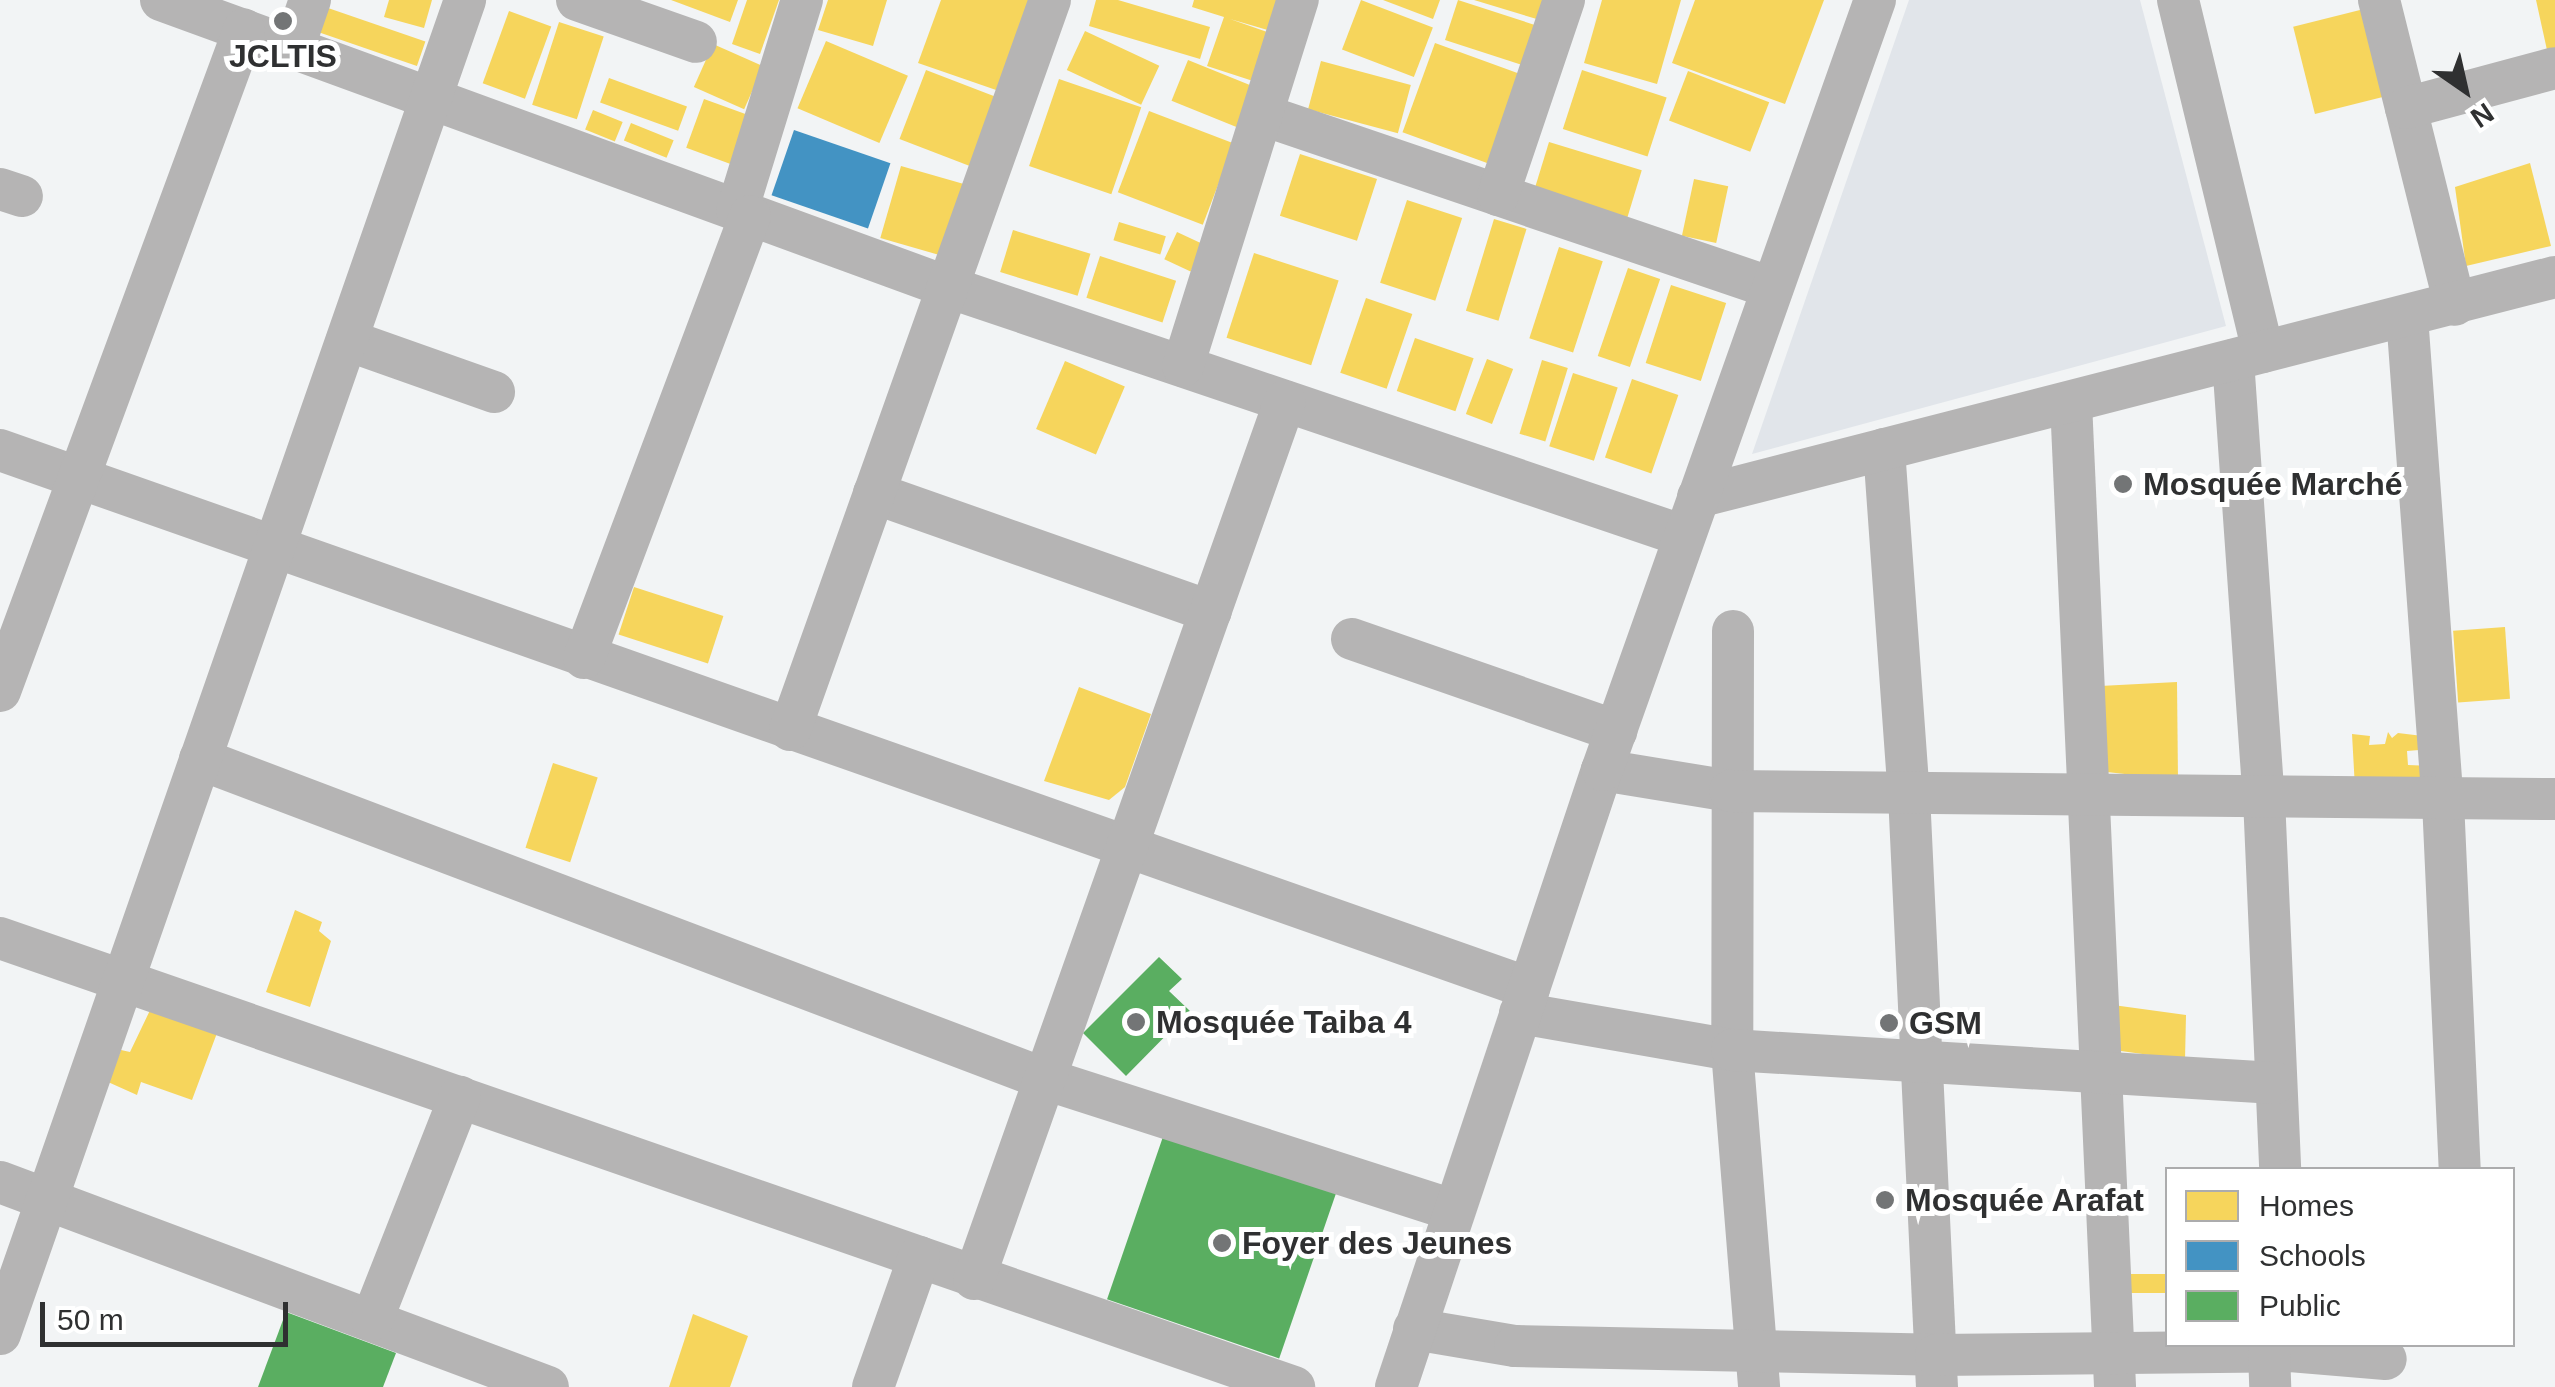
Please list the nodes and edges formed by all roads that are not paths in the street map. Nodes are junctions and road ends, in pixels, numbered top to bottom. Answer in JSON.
{"nodes":[{"id":1,"x":310,"y":0,"type":"edge"},
{"id":2,"x":465,"y":0,"type":"edge"},
{"id":3,"x":576,"y":0,"type":"edge"},
{"id":4,"x":802,"y":0,"type":"edge"},
{"id":5,"x":1050,"y":0,"type":"edge"},
{"id":6,"x":1298,"y":0,"type":"edge"},
{"id":7,"x":1564,"y":0,"type":"edge"},
{"id":8,"x":1874,"y":0,"type":"edge"},
{"id":9,"x":2178,"y":0,"type":"edge"},
{"id":10,"x":2378,"y":0,"type":"edge"},
{"id":11,"x":171,"y":1,"type":"edge"},
{"id":12,"x":244,"y":30,"type":"junction"},
{"id":13,"x":696,"y":42,"type":"dead end"},
{"id":14,"x":293,"y":49,"type":"junction"},
{"id":15,"x":2555,"y":68,"type":"edge"},
{"id":16,"x":431,"y":98,"type":"junction"},
{"id":17,"x":2406,"y":108,"type":"junction"},
{"id":18,"x":1263,"y":115,"type":"junction"},
{"id":19,"x":1498,"y":195,"type":"junction"},
{"id":20,"x":743,"y":214,"type":"junction"},
{"id":21,"x":2555,"y":278,"type":"edge"},
{"id":22,"x":948,"y":287,"type":"junction"},
{"id":23,"x":1772,"y":288,"type":"junction"},
{"id":24,"x":2455,"y":305,"type":"junction"},
{"id":25,"x":2407,"y":316,"type":"junction"},
{"id":26,"x":347,"y":340,"type":"junction"},
{"id":27,"x":2248,"y":356,"type":"junction"},
{"id":28,"x":1183,"y":366,"type":"junction"},
{"id":29,"x":494,"y":392,"type":"dead end"},
{"id":30,"x":1285,"y":401,"type":"junction"},
{"id":31,"x":2071,"y":402,"type":"junction"},
{"id":32,"x":1884,"y":449,"type":"junction"},
{"id":33,"x":0,"y":450,"type":"edge"},
{"id":34,"x":77,"y":482,"type":"junction"},
{"id":35,"x":874,"y":493,"type":"junction"},
{"id":36,"x":1698,"y":496,"type":"junction"},
{"id":37,"x":1684,"y":536,"type":"junction"},
{"id":38,"x":274,"y":550,"type":"junction"},
{"id":39,"x":1210,"y":612,"type":"junction"},
{"id":40,"x":1733,"y":631,"type":"dead end"},
{"id":41,"x":1352,"y":640,"type":"dead end"},
{"id":42,"x":584,"y":658,"type":"junction"},
{"id":43,"x":0,"y":691,"type":"edge"},
{"id":44,"x":790,"y":730,"type":"junction"},
{"id":45,"x":1609,"y":751,"type":"junction"},
{"id":46,"x":200,"y":759,"type":"junction"},
{"id":47,"x":1730,"y":791,"type":"junction"},
{"id":48,"x":1909,"y":794,"type":"junction"},
{"id":49,"x":2086,"y":796,"type":"junction"},
{"id":50,"x":2264,"y":798,"type":"junction"},
{"id":51,"x":2555,"y":799,"type":"edge"},
{"id":52,"x":2443,"y":801,"type":"junction"},
{"id":53,"x":1126,"y":851,"type":"junction"},
{"id":54,"x":0,"y":938,"type":"edge"},
{"id":55,"x":123,"y":981,"type":"junction"},
{"id":56,"x":1525,"y":1001,"type":"junction"},
{"id":57,"x":1732,"y":1050,"type":"junction"},
{"id":58,"x":1923,"y":1067,"type":"junction"},
{"id":59,"x":2100,"y":1073,"type":"junction"},
{"id":60,"x":1045,"y":1079,"type":"junction"},
{"id":61,"x":2275,"y":1083,"type":"junction"},
{"id":62,"x":460,"y":1098,"type":"junction"},
{"id":63,"x":2280,"y":1167,"type":"edge"},
{"id":64,"x":2460,"y":1167,"type":"edge"},
{"id":65,"x":0,"y":1182,"type":"edge"},
{"id":66,"x":48,"y":1197,"type":"junction"},
{"id":67,"x":1454,"y":1210,"type":"junction"},
{"id":68,"x":919,"y":1256,"type":"junction"},
{"id":69,"x":974,"y":1278,"type":"junction"},
{"id":70,"x":372,"y":1320,"type":"junction"},
{"id":71,"x":1414,"y":1329,"type":"junction"},
{"id":72,"x":0,"y":1334,"type":"edge"},
{"id":73,"x":2280,"y":1358,"type":"edge"},
{"id":74,"x":2385,"y":1364,"type":"edge"},
{"id":75,"x":1758,"y":1368,"type":"edge"},
{"id":76,"x":2114,"y":1370,"type":"edge"},
{"id":77,"x":1936,"y":1371,"type":"edge"},
{"id":78,"x":548,"y":1387,"type":"edge"},
{"id":79,"x":873,"y":1387,"type":"edge"},
{"id":80,"x":1294,"y":1387,"type":"edge"},
{"id":81,"x":1396,"y":1387,"type":"edge"}],
"edges":[{"from":1,"to":14,"type":"street"},
{"from":2,"to":16,"type":"street"},
{"from":3,"to":13,"type":"street"},
{"from":4,"to":20,"type":"street"},
{"from":5,"to":22,"type":"street"},
{"from":6,"to":18,"type":"street"},
{"from":7,"to":19,"type":"street"},
{"from":8,"to":23,"type":"street"},
{"from":9,"to":27,"type":"street"},
{"from":10,"to":17,"type":"street"},
{"from":11,"to":12,"type":"street"},
{"from":12,"to":14,"type":"street"},
{"from":12,"to":34,"type":"street"},
{"from":14,"to":16,"type":"street"},
{"from":15,"to":17,"type":"street"},
{"from":16,"to":20,"type":"street"},
{"from":16,"to":26,"type":"street"},
{"from":17,"to":24,"type":"street"},
{"from":18,"to":19,"type":"street"},
{"from":18,"to":28,"type":"street"},
{"from":19,"to":23,"type":"street"},
{"from":20,"to":22,"type":"street"},
{"from":20,"to":42,"type":"street"},
{"from":21,"to":24,"type":"street"},
{"from":22,"to":28,"type":"street"},
{"from":22,"to":35,"type":"street"},
{"from":23,"to":36,"type":"street"},
{"from":24,"to":25,"type":"street"},
{"from":25,"to":27,"type":"street"},
{"from":25,"to":52,"type":"street"},
{"from":26,"to":29,"type":"street"},
{"from":26,"to":38,"type":"street"},
{"from":27,"to":31,"type":"street"},
{"from":27,"to":50,"type":"street"},
{"from":28,"to":30,"type":"street"},
{"from":30,"to":37,"type":"street"},
{"from":30,"to":39,"type":"street"},
{"from":31,"to":32,"type":"street"},
{"from":31,"to":49,"type":"street"},
{"from":32,"to":36,"type":"street"},
{"from":32,"to":48,"type":"street"},
{"from":33,"to":34,"type":"street"},
{"from":34,"to":38,"type":"street"},
{"from":34,"to":43,"type":"street"},
{"from":35,"to":39,"type":"street"},
{"from":35,"to":44,"type":"street"},
{"from":36,"to":37,"type":"street"},
{"from":37,"to":45,"type":"street"},
{"from":38,"to":42,"type":"street"},
{"from":38,"to":46,"type":"street"},
{"from":39,"to":53,"type":"street"},
{"from":40,"to":47,"type":"street"},
{"from":41,"to":45,"type":"street"},
{"from":42,"to":44,"type":"street"},
{"from":44,"to":53,"type":"street"},
{"from":45,"to":47,"type":"street"},
{"from":45,"to":56,"type":"street"},
{"from":46,"to":55,"type":"street"},
{"from":46,"to":60,"type":"street"},
{"from":47,"to":48,"type":"street"},
{"from":47,"to":57,"type":"street"},
{"from":48,"to":49,"type":"street"},
{"from":48,"to":58,"type":"street"},
{"from":49,"to":50,"type":"street"},
{"from":49,"to":59,"type":"street"},
{"from":50,"to":52,"type":"street"},
{"from":50,"to":61,"type":"street"},
{"from":51,"to":52,"type":"street"},
{"from":52,"to":64,"type":"street"},
{"from":53,"to":56,"type":"street"},
{"from":53,"to":60,"type":"street"},
{"from":54,"to":55,"type":"street"},
{"from":55,"to":62,"type":"street"},
{"from":55,"to":66,"type":"street"},
{"from":56,"to":57,"type":"street"},
{"from":56,"to":67,"type":"street"},
{"from":57,"to":58,"type":"street"},
{"from":57,"to":75,"type":"street"},
{"from":58,"to":59,"type":"street"},
{"from":58,"to":77,"type":"street"},
{"from":59,"to":61,"type":"street"},
{"from":59,"to":76,"type":"street"},
{"from":60,"to":67,"type":"street"},
{"from":60,"to":69,"type":"street"},
{"from":61,"to":63,"type":"street"},
{"from":62,"to":68,"type":"street"},
{"from":62,"to":70,"type":"street"},
{"from":65,"to":66,"type":"street"},
{"from":66,"to":70,"type":"street"},
{"from":66,"to":72,"type":"street"},
{"from":67,"to":71,"type":"street"},
{"from":68,"to":69,"type":"street"},
{"from":68,"to":79,"type":"street"},
{"from":69,"to":80,"type":"street"},
{"from":70,"to":78,"type":"street"},
{"from":71,"to":75,"type":"street"},
{"from":71,"to":81,"type":"street"},
{"from":73,"to":74,"type":"street"},
{"from":73,"to":76,"type":"street"},
{"from":75,"to":77,"type":"street"},
{"from":76,"to":77,"type":"street"}]}
